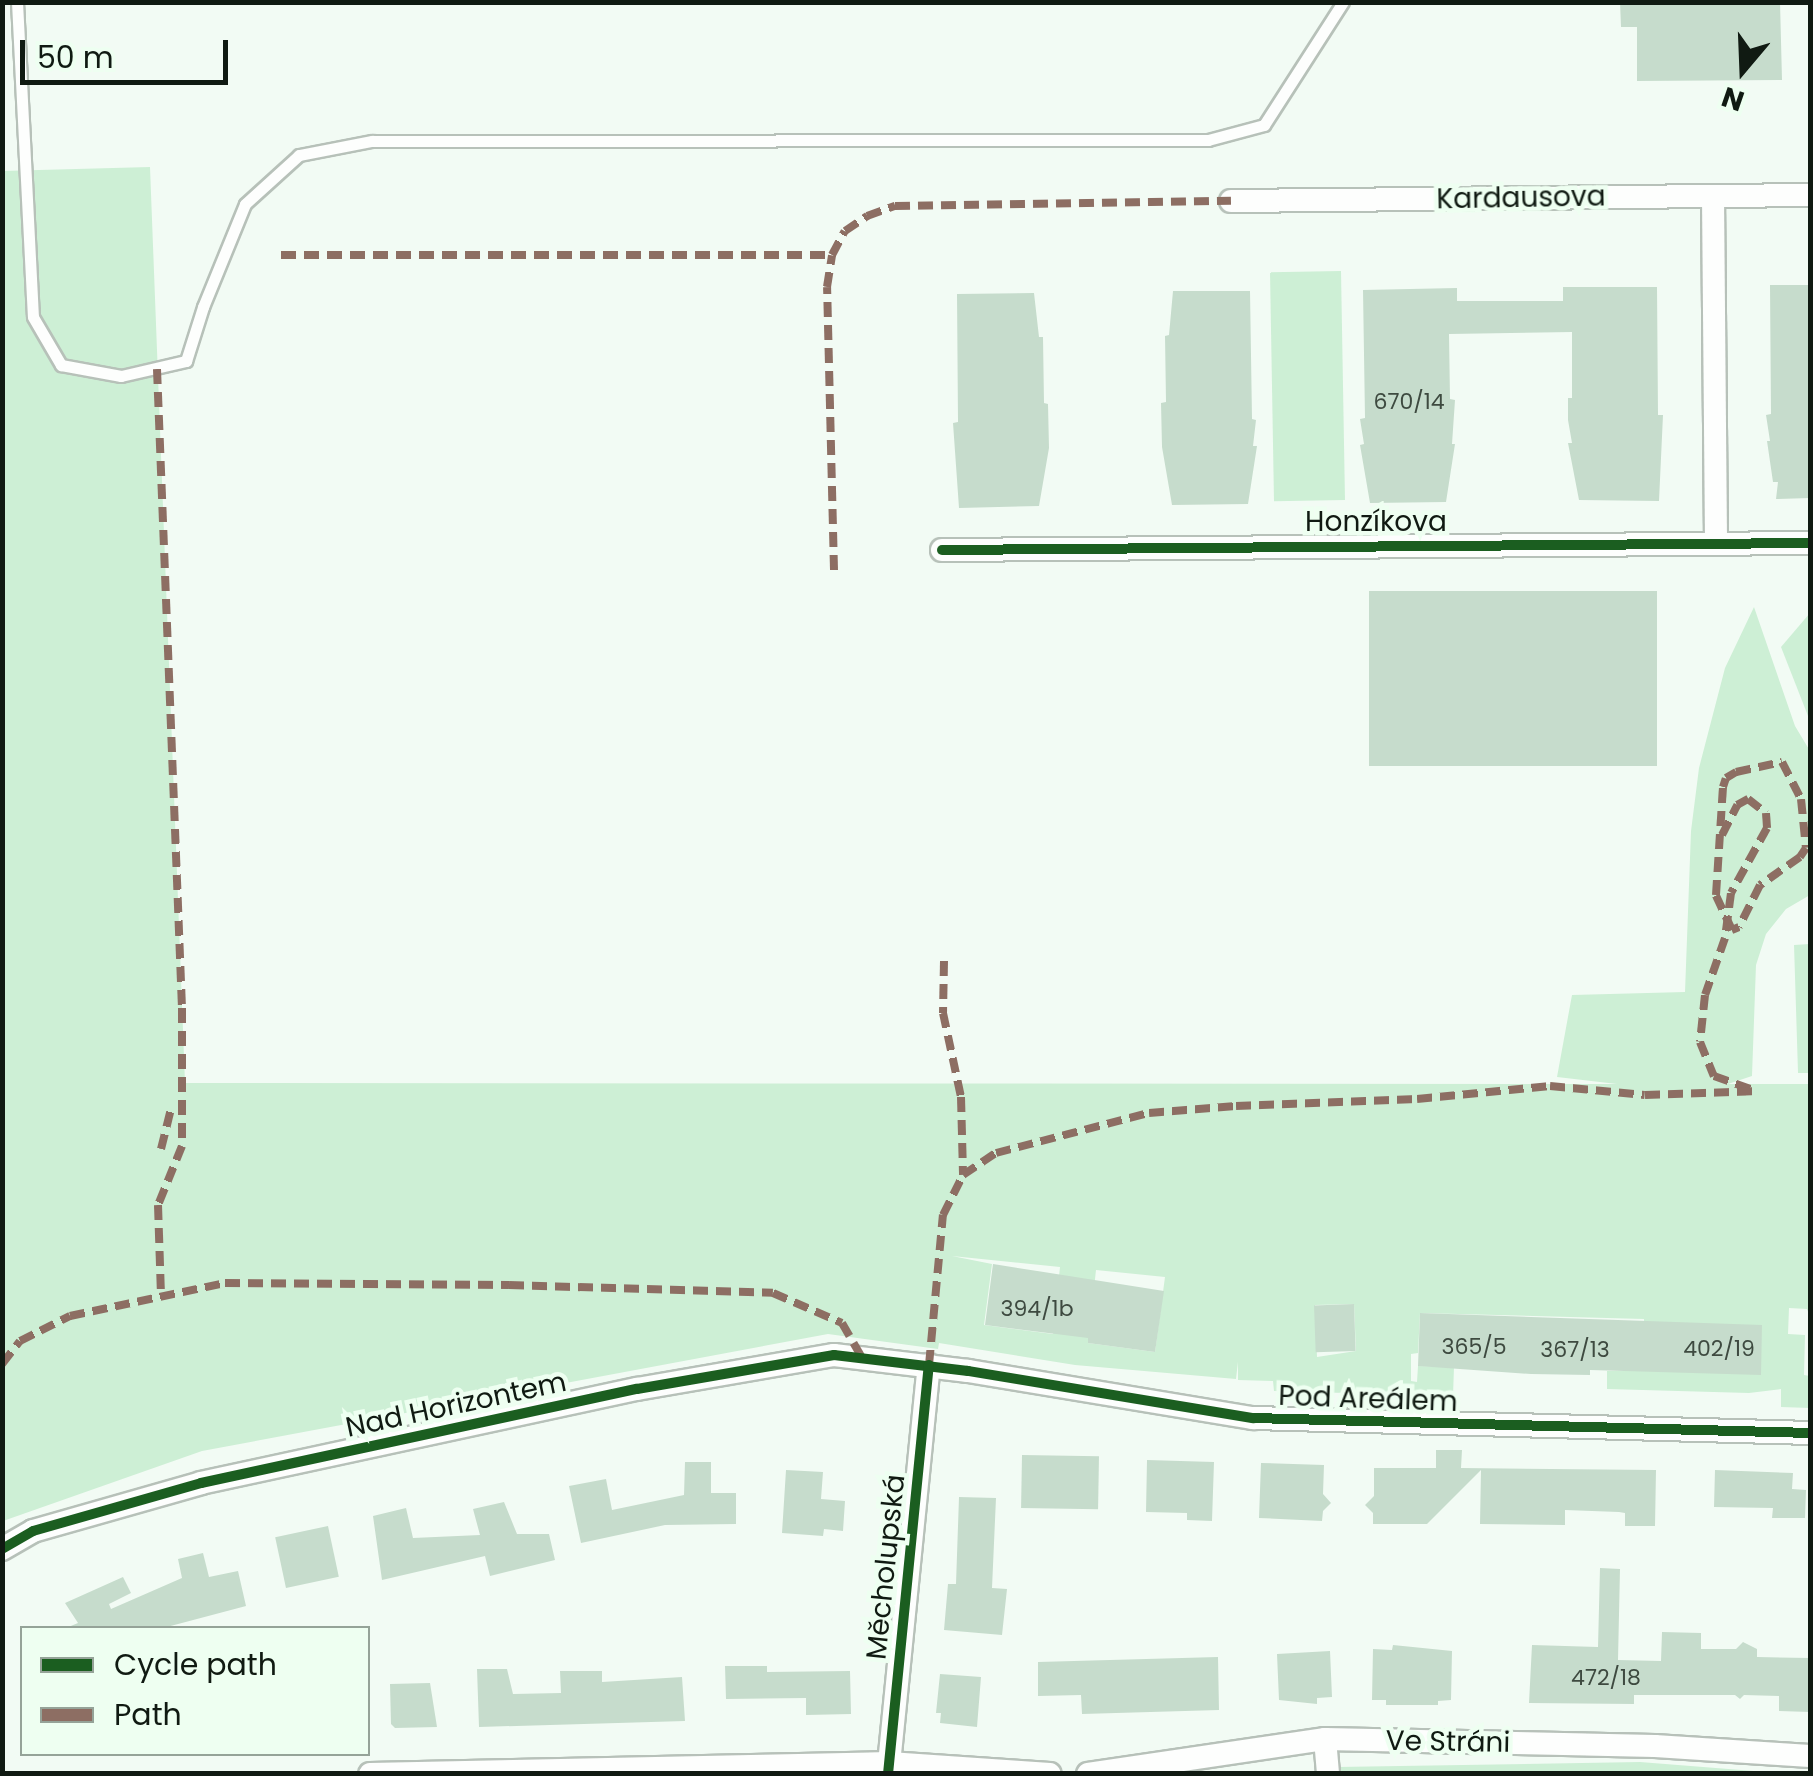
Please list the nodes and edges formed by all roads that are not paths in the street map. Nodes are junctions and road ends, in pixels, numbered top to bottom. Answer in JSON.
{"nodes":[{"id":1,"x":17,"y":2,"type":"edge"},
{"id":2,"x":1342,"y":2,"type":"edge"},
{"id":3,"x":1810,"y":195,"type":"edge"},
{"id":4,"x":1713,"y":196,"type":"junction"},
{"id":5,"x":1231,"y":201,"type":"dead end"},
{"id":6,"x":1810,"y":543,"type":"edge"},
{"id":7,"x":1716,"y":544,"type":"junction"},
{"id":8,"x":942,"y":550,"type":"dead end"},
{"id":9,"x":928,"y":1364,"type":"junction"},
{"id":10,"x":1810,"y":1434,"type":"edge"},
{"id":11,"x":2,"y":1550,"type":"edge"},
{"id":12,"x":1325,"y":1740,"type":"junction"},
{"id":13,"x":1810,"y":1756,"type":"edge"},
{"id":14,"x":888,"y":1768,"type":"edge"},
{"id":15,"x":370,"y":1774,"type":"edge"},
{"id":16,"x":1050,"y":1774,"type":"edge"},
{"id":17,"x":1088,"y":1774,"type":"edge"},
{"id":18,"x":1328,"y":1774,"type":"edge"}],
"edges":[{"from":1,"to":2,"type":"lane"},
{"from":3,"to":4,"type":"street","name":"Kardausova"},
{"from":4,"to":5,"type":"street","name":"Kardausova"},
{"from":4,"to":7,"type":"street"},
{"from":6,"to":7,"type":"street","name":"Honzíkova"},
{"from":7,"to":8,"type":"street","name":"Honzíkova"},
{"from":9,"to":10,"type":"street","name":"Pod Areálem"},
{"from":9,"to":11,"type":"street","name":"Nad Horizontem"},
{"from":9,"to":14,"type":"street","name":"Měcholupská"},
{"from":12,"to":13,"type":"street","name":"Ve Stráni"},
{"from":12,"to":17,"type":"street","name":"Ve Stráni"},
{"from":12,"to":18,"type":"street"},
{"from":14,"to":15,"type":"street"},
{"from":14,"to":16,"type":"street"}]}
